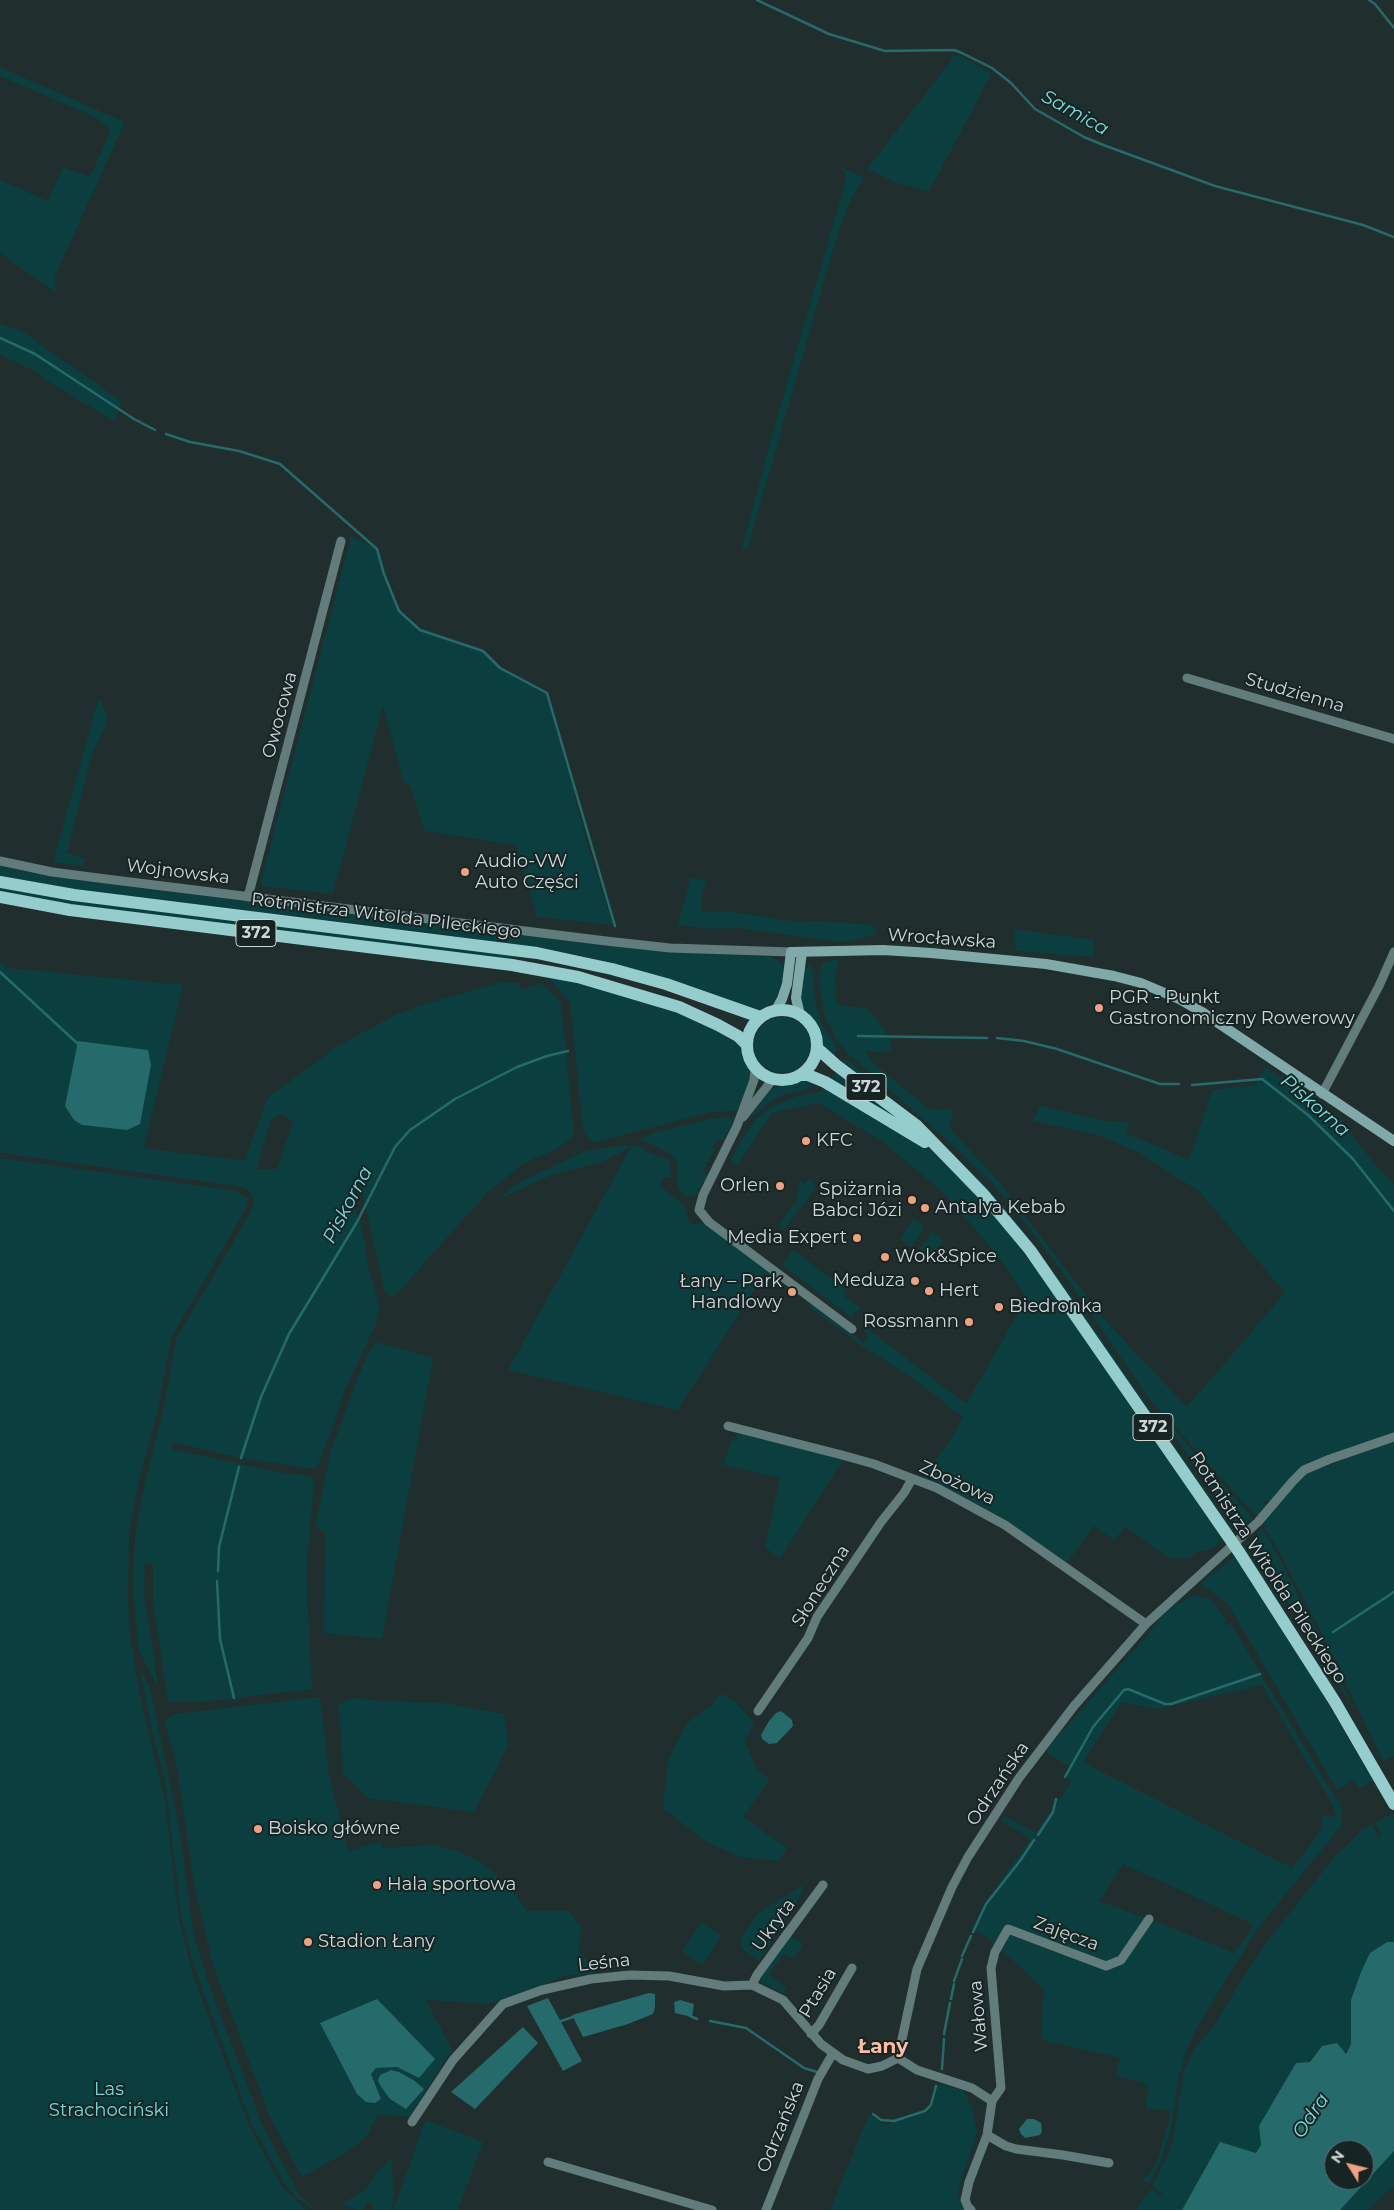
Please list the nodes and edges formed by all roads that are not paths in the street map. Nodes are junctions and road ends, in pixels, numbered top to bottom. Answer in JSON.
{"nodes":[{"id":1,"x":341,"y":541,"type":"dead end"},
{"id":2,"x":1187,"y":678,"type":"dead end"},
{"id":3,"x":1394,"y":739,"type":"edge"},
{"id":4,"x":0,"y":861,"type":"edge"},
{"id":5,"x":0,"y":882,"type":"edge"},
{"id":6,"x":248,"y":897,"type":"junction"},
{"id":7,"x":0,"y":898,"type":"edge"},
{"id":8,"x":442,"y":921,"type":"joint"},
{"id":9,"x":790,"y":952,"type":"junction"},
{"id":10,"x":802,"y":952,"type":"junction"},
{"id":11,"x":1394,"y":952,"type":"edge"},
{"id":12,"x":776,"y":1010,"type":"junction"},
{"id":13,"x":800,"y":1015,"type":"junction"},
{"id":14,"x":760,"y":1017,"type":"junction"},
{"id":15,"x":746,"y":1044,"type":"junction"},
{"id":16,"x":817,"y":1048,"type":"junction"},
{"id":17,"x":756,"y":1068,"type":"junction"},
{"id":18,"x":801,"y":1075,"type":"junction"},
{"id":19,"x":773,"y":1079,"type":"junction"},
{"id":20,"x":1322,"y":1094,"type":"junction"},
{"id":21,"x":737,"y":1126,"type":"junction"},
{"id":22,"x":1394,"y":1141,"type":"edge"},
{"id":23,"x":945,"y":1155,"type":"junction"},
{"id":24,"x":852,"y":1329,"type":"dead end"},
{"id":25,"x":728,"y":1426,"type":"dead end"},
{"id":26,"x":1394,"y":1437,"type":"edge"},
{"id":27,"x":912,"y":1479,"type":"junction"},
{"id":28,"x":1146,"y":1624,"type":"junction"},
{"id":29,"x":758,"y":1711,"type":"dead end"},
{"id":30,"x":1394,"y":1804,"type":"edge"},
{"id":31,"x":823,"y":1885,"type":"dead end"},
{"id":32,"x":1149,"y":1920,"type":"dead end"},
{"id":33,"x":1008,"y":1929,"type":"joint"},
{"id":34,"x":852,"y":1968,"type":"dead end"},
{"id":35,"x":752,"y":1985,"type":"junction"},
{"id":36,"x":811,"y":2034,"type":"junction"},
{"id":37,"x":833,"y":2053,"type":"junction"},
{"id":38,"x":898,"y":2058,"type":"junction"},
{"id":39,"x":992,"y":2101,"type":"junction"},
{"id":40,"x":412,"y":2122,"type":"dead end"},
{"id":41,"x":987,"y":2135,"type":"junction"},
{"id":42,"x":548,"y":2162,"type":"dead end"},
{"id":43,"x":1109,"y":2164,"type":"dead end"},
{"id":44,"x":712,"y":2210,"type":"edge"},
{"id":45,"x":766,"y":2210,"type":"edge"},
{"id":46,"x":971,"y":2210,"type":"edge"}],
"edges":[{"from":1,"to":6,"type":"street","name":"Owocowa"},
{"from":2,"to":3,"type":"street","name":"Studzienna"},
{"from":4,"to":6,"type":"street","name":"Wojnowska"},
{"from":5,"to":14,"type":"main road","name":"Rotmistrza Witolda Pileckiego","number":"372"},
{"from":6,"to":8,"type":"street","name":"Wojnowska"},
{"from":7,"to":15,"type":"main road","name":"Rotmistrza Witolda Pileckiego","number":"372"},
{"from":8,"to":9,"type":"street","name":"Wrocławska"},
{"from":9,"to":10,"type":"main road","name":"Wrocławska"},
{"from":9,"to":12,"type":"main road"},
{"from":10,"to":13,"type":"main road"},
{"from":10,"to":20,"type":"main road","name":"Wrocławska"},
{"from":11,"to":20,"type":"street"},
{"from":12,"to":13,"type":"main road"},
{"from":12,"to":14,"type":"main road"},
{"from":13,"to":16,"type":"main road","number":"372"},
{"from":14,"to":15,"type":"main road"},
{"from":15,"to":17,"type":"main road"},
{"from":16,"to":18,"type":"main road"},
{"from":16,"to":23,"type":"main road","name":"Rotmistrza Witolda Pileckiego","number":"372"},
{"from":17,"to":19,"type":"main road"},
{"from":17,"to":21,"type":"street"},
{"from":18,"to":19,"type":"main road","number":"372"},
{"from":18,"to":23,"type":"main road","name":"Rotmistrza Witolda Pileckiego","number":"372"},
{"from":19,"to":21,"type":"street"},
{"from":20,"to":22,"type":"main road","name":"Wrocławska"},
{"from":21,"to":24,"type":"street"},
{"from":23,"to":30,"type":"main road","name":"Rotmistrza Witolda Pileckiego","number":"372"},
{"from":25,"to":27,"type":"street","name":"Zbożowa"},
{"from":26,"to":28,"type":"street","name":"Odrzańska"},
{"from":27,"to":28,"type":"street","name":"Zbożowa"},
{"from":27,"to":29,"type":"street","name":"Słoneczna"},
{"from":28,"to":38,"type":"street","name":"Odrzańska"},
{"from":31,"to":35,"type":"street","name":"Ukryta"},
{"from":32,"to":33,"type":"street","name":"Zajęcza"},
{"from":33,"to":39,"type":"street","name":"Wałowa"},
{"from":34,"to":36,"type":"street","name":"Ptasia"},
{"from":35,"to":36,"type":"street","name":"Leśna"},
{"from":35,"to":40,"type":"street","name":"Leśna"},
{"from":36,"to":37,"type":"street","name":"Leśna"},
{"from":37,"to":38,"type":"street"},
{"from":37,"to":45,"type":"street","name":"Odrzańska"},
{"from":38,"to":39,"type":"street"},
{"from":39,"to":41,"type":"street","name":"Wałowa"},
{"from":41,"to":43,"type":"street"},
{"from":41,"to":46,"type":"street","name":"Wałowa"},
{"from":42,"to":44,"type":"street"}]}
